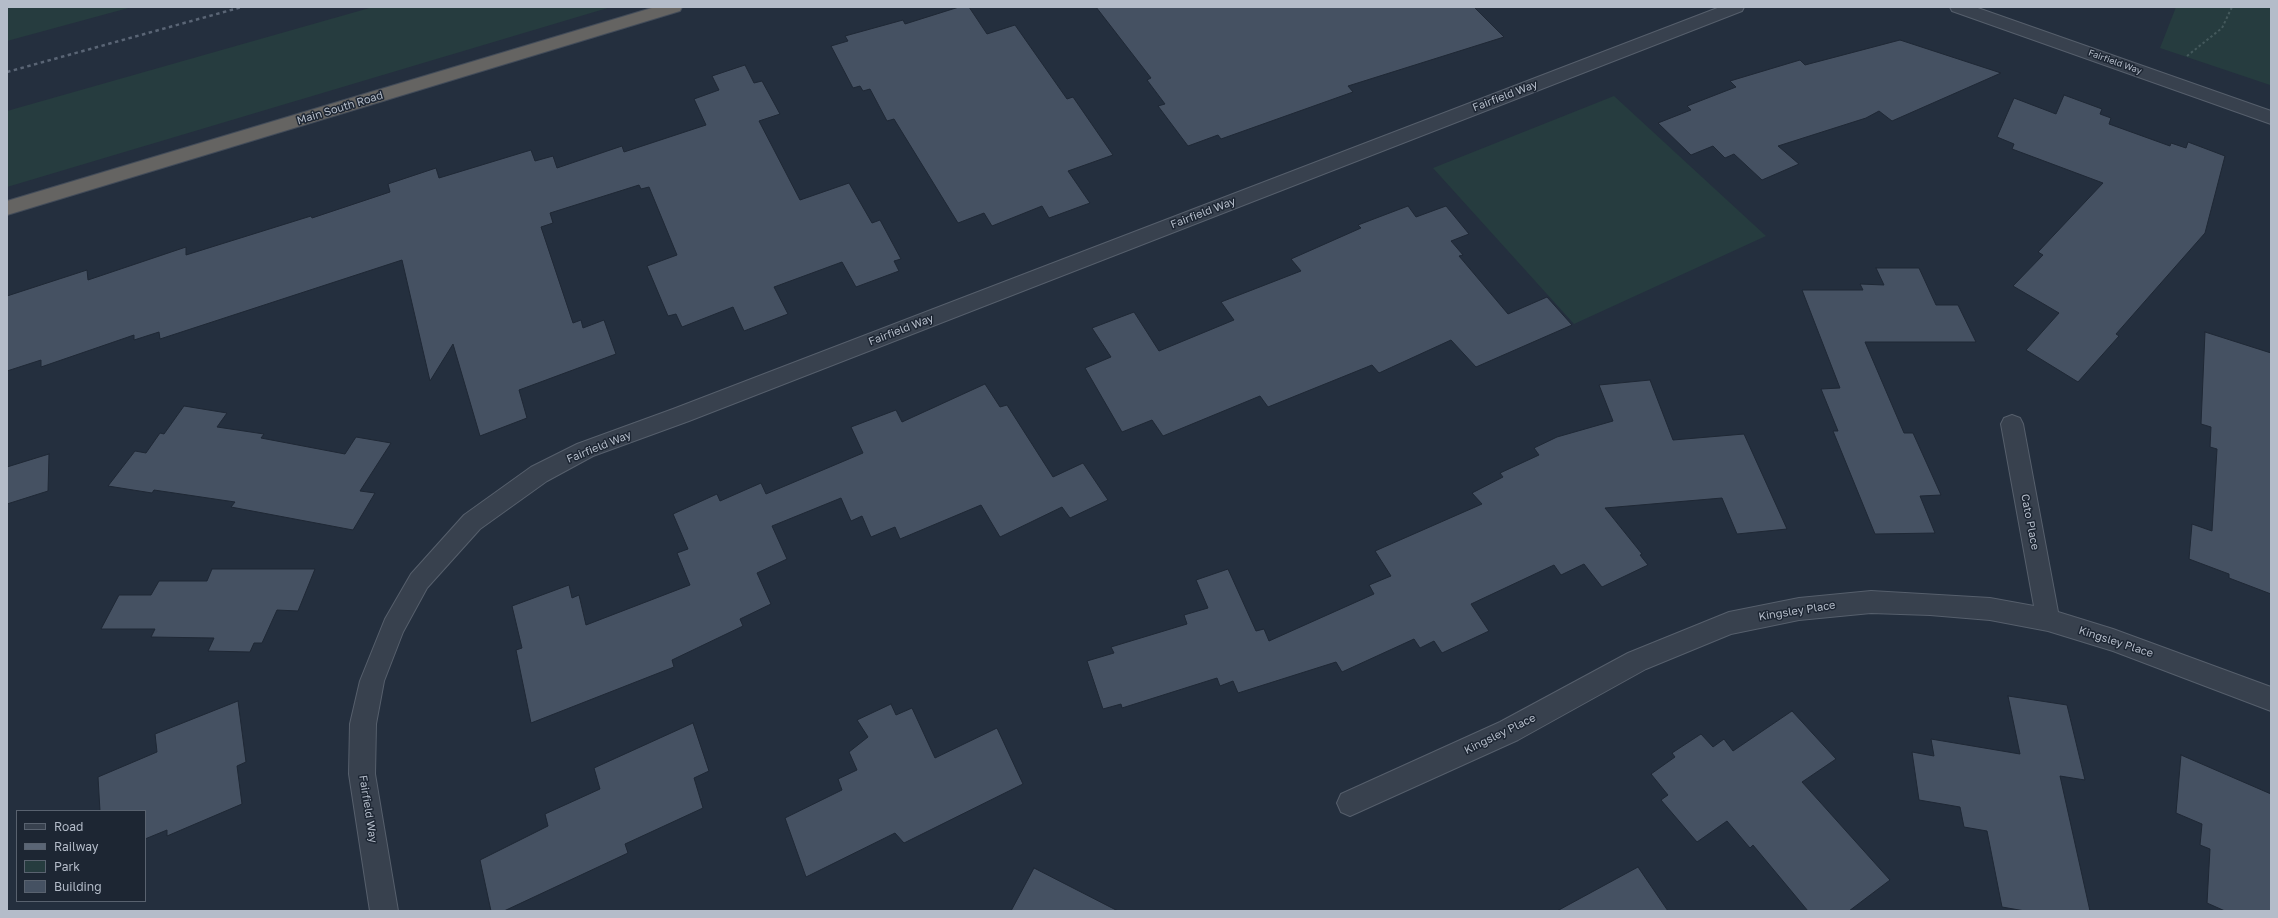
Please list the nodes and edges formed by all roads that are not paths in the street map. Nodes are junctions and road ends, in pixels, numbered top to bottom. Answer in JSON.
{"nodes":[{"id":1,"x":674,"y":7,"type":"edge"},
{"id":2,"x":1736,"y":7,"type":"edge"},
{"id":3,"x":1958,"y":7,"type":"edge"},
{"id":4,"x":2271,"y":118,"type":"edge"},
{"id":5,"x":7,"y":208,"type":"edge"},
{"id":6,"x":2012,"y":424,"type":"dead end"},
{"id":7,"x":2048,"y":620,"type":"junction"},
{"id":8,"x":2271,"y":699,"type":"edge"},
{"id":9,"x":1350,"y":803,"type":"dead end"},
{"id":10,"x":384,"y":911,"type":"edge"}],
"edges":[{"from":1,"to":5,"type":"highway","name":"Main South Road"},
{"from":2,"to":10,"type":"street","name":"Fairfield Way"},
{"from":3,"to":4,"type":"street","name":"Fairfield Way"},
{"from":6,"to":7,"type":"street","name":"Cato Place"},
{"from":7,"to":8,"type":"street","name":"Kingsley Place"},
{"from":7,"to":9,"type":"street","name":"Kingsley Place"}]}
